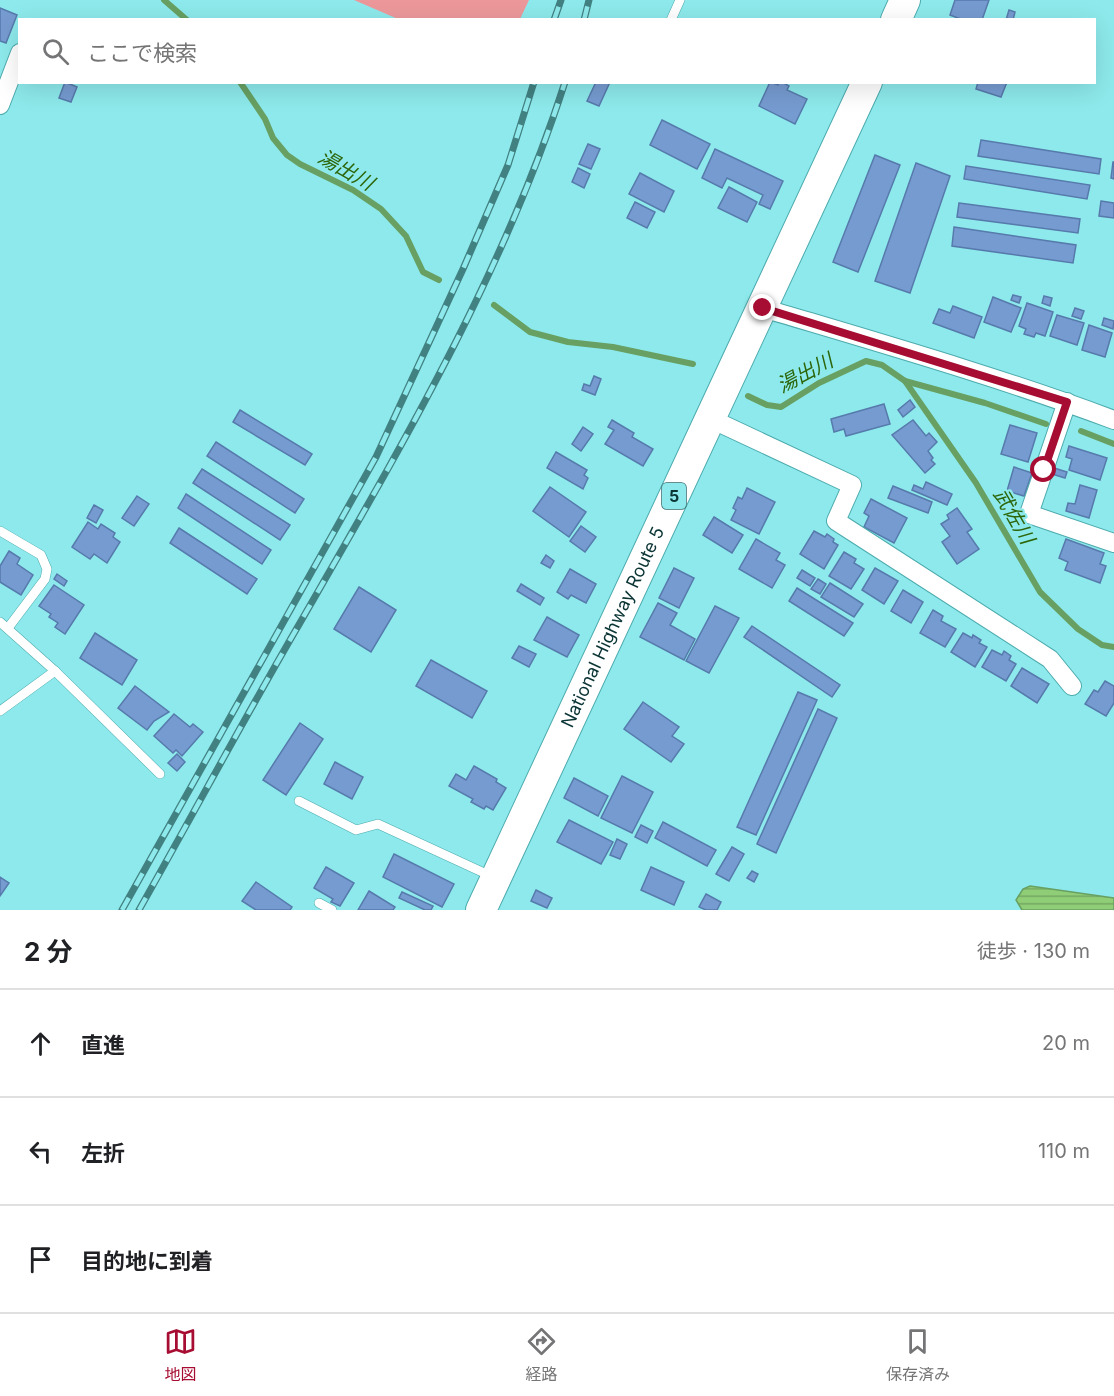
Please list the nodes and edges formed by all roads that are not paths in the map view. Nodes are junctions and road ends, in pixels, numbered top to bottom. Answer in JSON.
{"nodes":[{"id":1,"x":680,"y":0,"type":"edge"},
{"id":2,"x":904,"y":0,"type":"edge"},
{"id":3,"x":672,"y":18,"type":"edge"},
{"id":4,"x":897,"y":18,"type":"edge"},
{"id":5,"x":18,"y":58,"type":"edge"},
{"id":6,"x":866,"y":84,"type":"edge"},
{"id":7,"x":0,"y":105,"type":"edge"},
{"id":8,"x":763,"y":308,"type":"junction"},
{"id":9,"x":1067,"y":402,"type":"junction"},
{"id":10,"x":711,"y":418,"type":"junction"},
{"id":11,"x":1114,"y":420,"type":"edge"},
{"id":12,"x":0,"y":531,"type":"edge"},
{"id":13,"x":1114,"y":543,"type":"edge"},
{"id":14,"x":4,"y":625,"type":"edge"},
{"id":15,"x":55,"y":671,"type":"junction"},
{"id":16,"x":1072,"y":686,"type":"dead end"},
{"id":17,"x":0,"y":711,"type":"edge"},
{"id":18,"x":160,"y":774,"type":"dead end"},
{"id":19,"x":299,"y":801,"type":"dead end"},
{"id":20,"x":496,"y":879,"type":"junction"},
{"id":21,"x":319,"y":903,"type":"dead end"},
{"id":22,"x":332,"y":910,"type":"edge"},
{"id":23,"x":482,"y":910,"type":"edge"}],
"edges":[{"from":1,"to":3,"type":"lane"},
{"from":2,"to":4,"type":"highway"},
{"from":5,"to":7,"type":"street"},
{"from":6,"to":8,"type":"highway","name":"National Highway Route 5","number":"5"},
{"from":8,"to":9,"type":"street"},
{"from":8,"to":10,"type":"highway","name":"National Highway Route 5","number":"5"},
{"from":9,"to":11,"type":"street"},
{"from":9,"to":13,"type":"street"},
{"from":10,"to":16,"type":"street"},
{"from":10,"to":20,"type":"highway","name":"National Highway Route 5","number":"5"},
{"from":12,"to":14,"type":"lane"},
{"from":14,"to":15,"type":"lane"},
{"from":15,"to":17,"type":"lane"},
{"from":15,"to":18,"type":"lane"},
{"from":19,"to":20,"type":"lane"},
{"from":20,"to":23,"type":"highway","name":"National Highway Route 5","number":"5"},
{"from":21,"to":22,"type":"lane"}]}
